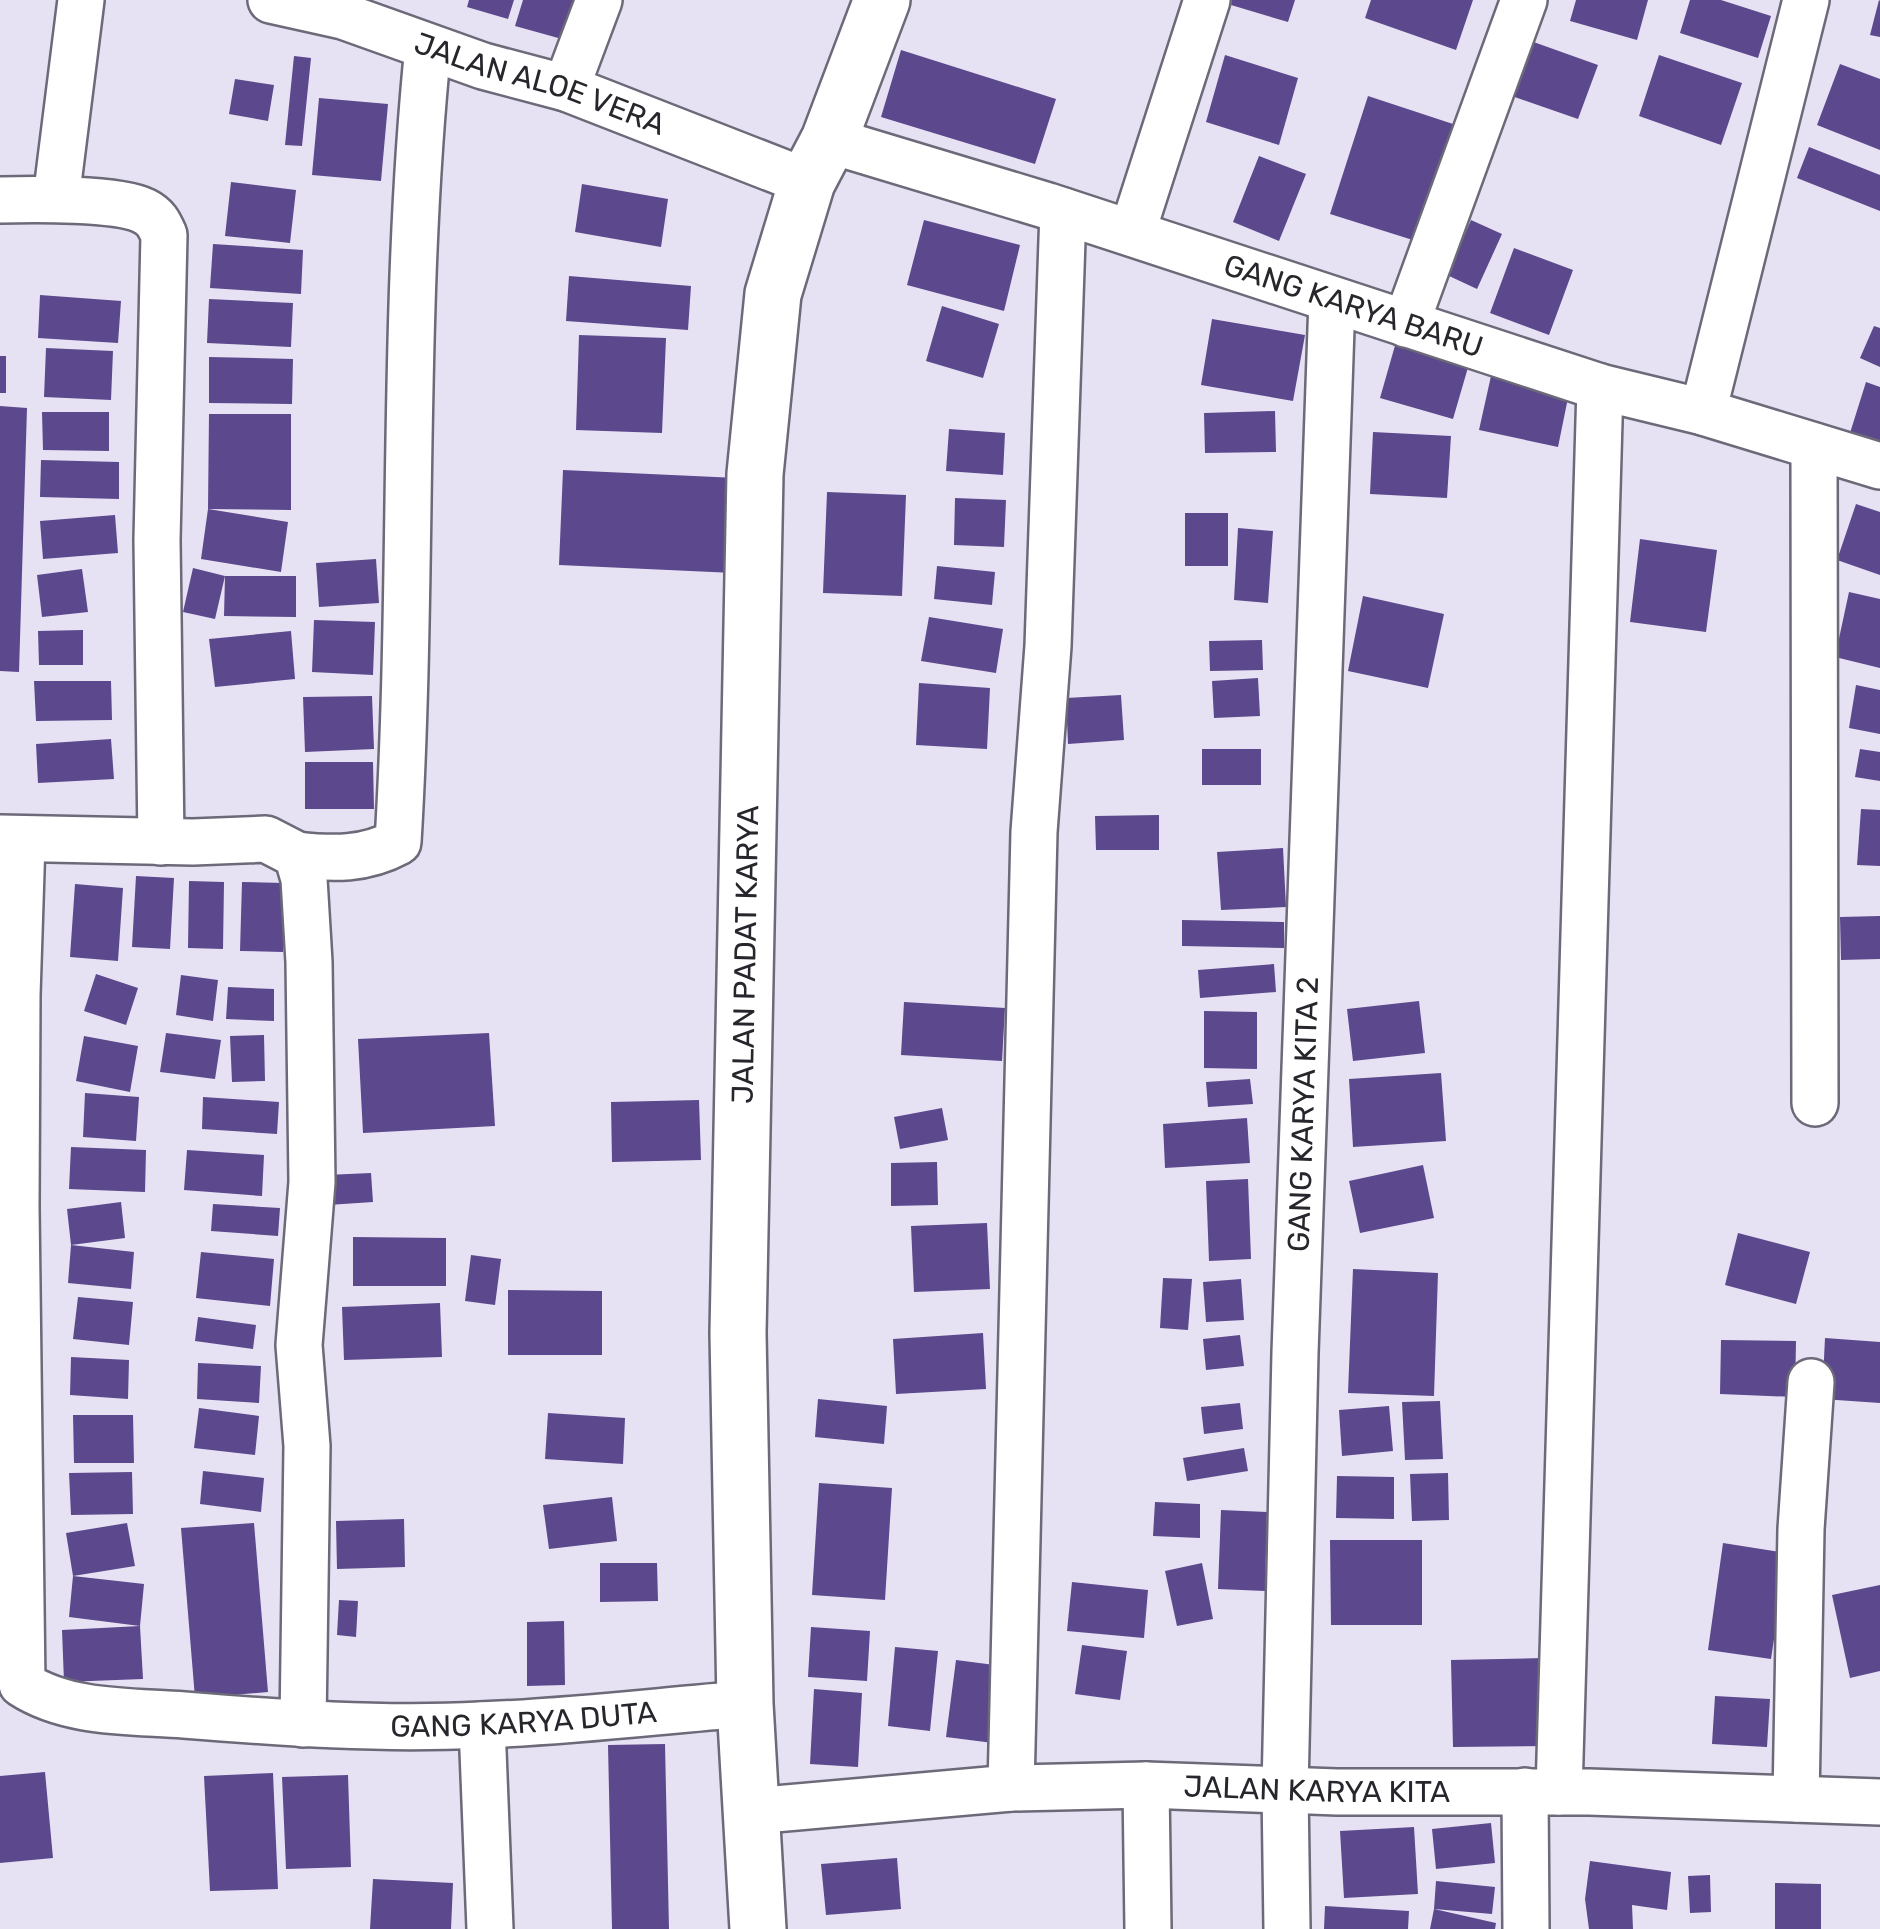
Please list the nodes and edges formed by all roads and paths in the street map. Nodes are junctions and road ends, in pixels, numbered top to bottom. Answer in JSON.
{"nodes":[{"id":1,"x":81,"y":0,"type":"edge"},
{"id":2,"x":271,"y":0,"type":"edge"},
{"id":3,"x":598,"y":0,"type":"edge"},
{"id":4,"x":882,"y":0,"type":"edge"},
{"id":5,"x":1208,"y":0,"type":"edge"},
{"id":6,"x":1524,"y":0,"type":"edge"},
{"id":7,"x":1806,"y":0,"type":"edge"},
{"id":8,"x":428,"y":48,"type":"junction"},
{"id":9,"x":566,"y":88,"type":"junction"},
{"id":10,"x":818,"y":161,"type":"junction"},
{"id":11,"x":56,"y":199,"type":"junction"},
{"id":12,"x":0,"y":200,"type":"edge"},
{"id":13,"x":1063,"y":210,"type":"junction"},
{"id":14,"x":1132,"y":234,"type":"junction"},
{"id":15,"x":1332,"y":300,"type":"junction"},
{"id":16,"x":1406,"y":324,"type":"junction"},
{"id":17,"x":1600,"y":387,"type":"junction"},
{"id":18,"x":1703,"y":412,"type":"junction"},
{"id":19,"x":1814,"y":446,"type":"junction"},
{"id":20,"x":1880,"y":466,"type":"edge"},
{"id":21,"x":11,"y":839,"type":"edge"},
{"id":22,"x":161,"y":842,"type":"junction"},
{"id":23,"x":297,"y":855,"type":"junction"},
{"id":24,"x":1815,"y":1103,"type":"dead end"},
{"id":25,"x":1811,"y":1382,"type":"dead end"},
{"id":26,"x":745,"y":1704,"type":"junction"},
{"id":27,"x":303,"y":1724,"type":"junction"},
{"id":28,"x":482,"y":1726,"type":"junction"},
{"id":29,"x":1146,"y":1784,"type":"junction"},
{"id":30,"x":1011,"y":1788,"type":"junction"},
{"id":31,"x":1285,"y":1789,"type":"junction"},
{"id":32,"x":1542,"y":1791,"type":"junction"},
{"id":33,"x":1796,"y":1799,"type":"junction"},
{"id":34,"x":1880,"y":1802,"type":"edge"},
{"id":35,"x":753,"y":1811,"type":"junction"},
{"id":36,"x":490,"y":1929,"type":"edge"},
{"id":37,"x":758,"y":1929,"type":"edge"},
{"id":38,"x":1148,"y":1929,"type":"edge"},
{"id":39,"x":1287,"y":1929,"type":"edge"},
{"id":40,"x":1526,"y":1929,"type":"edge"}],
"edges":[{"from":1,"to":11,"type":"street"},
{"from":2,"to":8,"type":"street","name":"JALAN ALOE VERA"},
{"from":3,"to":9,"type":"street"},
{"from":4,"to":10,"type":"street","name":"JALAN PADAT KARYA"},
{"from":5,"to":14,"type":"street"},
{"from":6,"to":16,"type":"street"},
{"from":7,"to":18,"type":"street"},
{"from":8,"to":9,"type":"street","name":"JALAN ALOE VERA"},
{"from":8,"to":23,"type":"street"},
{"from":9,"to":10,"type":"street","name":"JALAN ALOE VERA"},
{"from":10,"to":13,"type":"street","name":"GANG KARYA BARU"},
{"from":10,"to":26,"type":"street","name":"JALAN PADAT KARYA"},
{"from":11,"to":12,"type":"street"},
{"from":11,"to":22,"type":"street"},
{"from":13,"to":14,"type":"street","name":"GANG KARYA BARU"},
{"from":13,"to":30,"type":"street"},
{"from":14,"to":15,"type":"street","name":"GANG KARYA BARU"},
{"from":15,"to":16,"type":"street","name":"GANG KARYA BARU"},
{"from":15,"to":31,"type":"street","name":"GANG KARYA KITA 2"},
{"from":16,"to":17,"type":"street","name":"GANG KARYA BARU"},
{"from":17,"to":18,"type":"street","name":"GANG KARYA BARU"},
{"from":17,"to":32,"type":"street"},
{"from":18,"to":19,"type":"street","name":"GANG KARYA BARU"},
{"from":19,"to":20,"type":"street","name":"GANG KARYA BARU"},
{"from":19,"to":24,"type":"street"},
{"from":21,"to":22,"type":"street"},
{"from":21,"to":27,"type":"street","name":"GANG KARYA DUTA"},
{"from":22,"to":23,"type":"street"},
{"from":23,"to":27,"type":"street"},
{"from":25,"to":33,"type":"street"},
{"from":26,"to":28,"type":"street","name":"GANG KARYA DUTA"},
{"from":26,"to":35,"type":"street","name":"JALAN PADAT KARYA"},
{"from":27,"to":28,"type":"street","name":"GANG KARYA DUTA"},
{"from":28,"to":36,"type":"street"},
{"from":29,"to":30,"type":"street","name":"JALAN KARYA KITA"},
{"from":29,"to":31,"type":"street","name":"JALAN KARYA KITA"},
{"from":29,"to":38,"type":"street"},
{"from":30,"to":35,"type":"street","name":"JALAN KARYA KITA"},
{"from":31,"to":32,"type":"street","name":"JALAN KARYA KITA"},
{"from":31,"to":39,"type":"street","name":"GANG KARYA KITA 2"},
{"from":32,"to":33,"type":"street","name":"JALAN KARYA KITA"},
{"from":32,"to":40,"type":"street"},
{"from":33,"to":34,"type":"street","name":"JALAN KARYA KITA"},
{"from":35,"to":37,"type":"street","name":"JALAN PADAT KARYA"}]}
